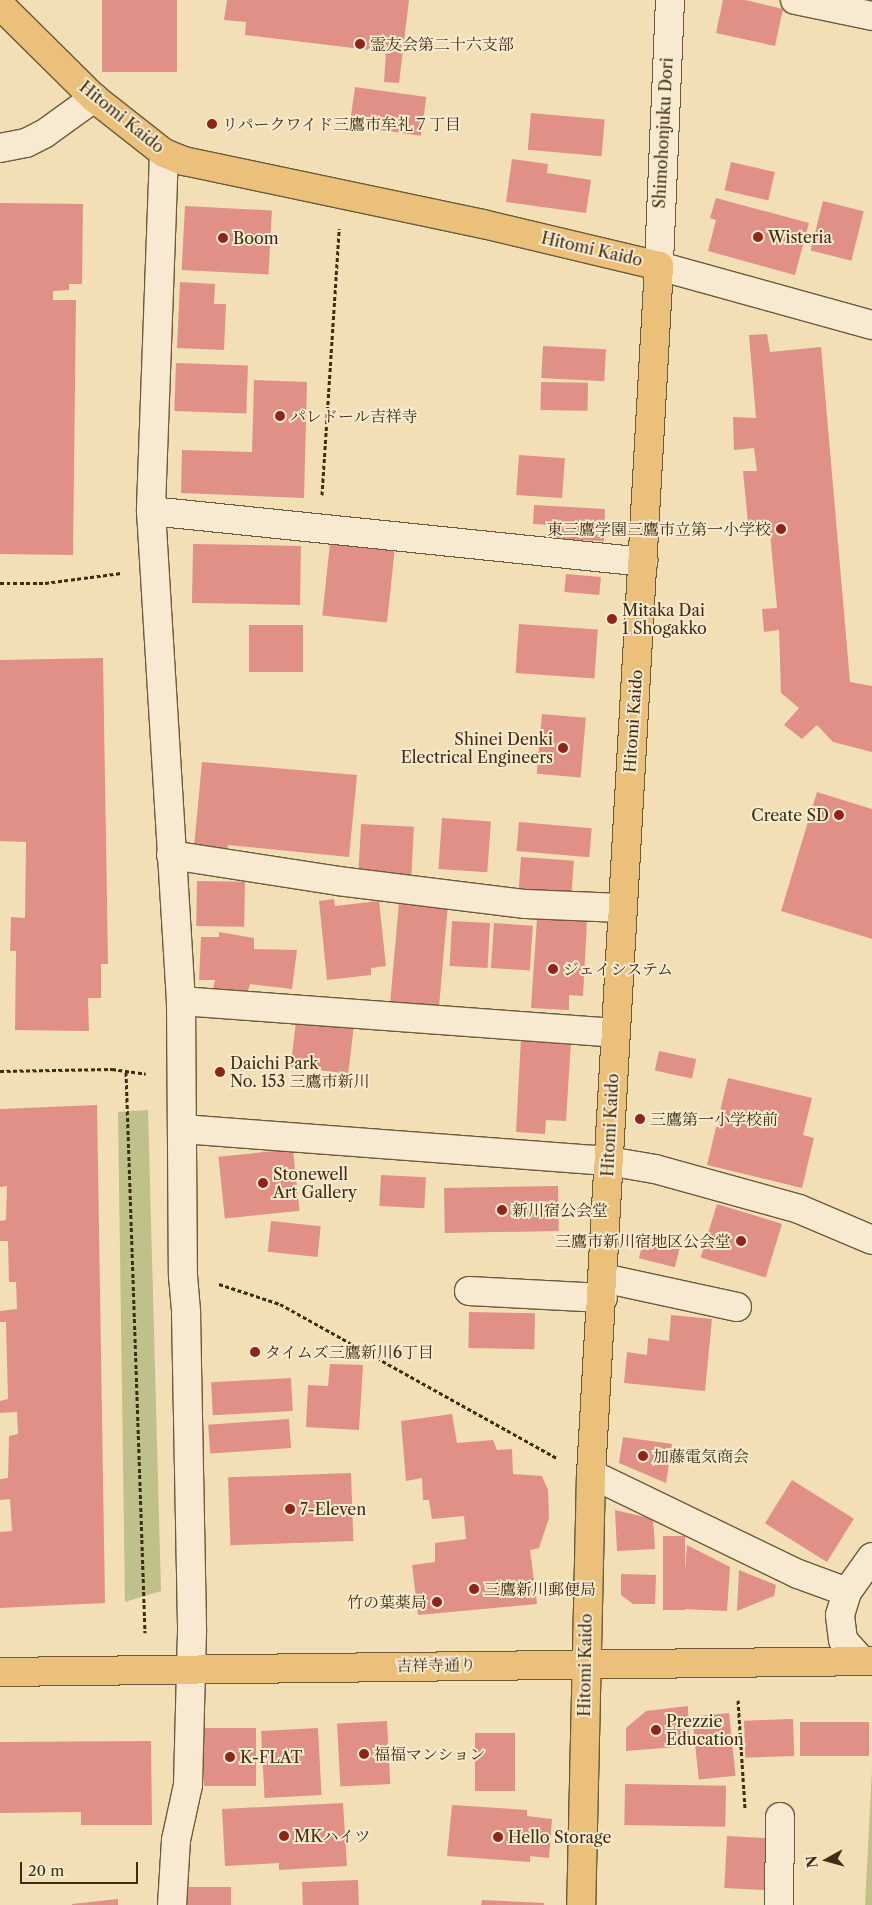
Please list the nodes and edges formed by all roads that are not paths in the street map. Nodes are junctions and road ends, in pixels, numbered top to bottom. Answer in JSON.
{"nodes":[{"id":1,"x":670,"y":0,"type":"edge"},
{"id":2,"x":795,"y":0,"type":"edge"},
{"id":3,"x":0,"y":5,"type":"edge"},
{"id":4,"x":872,"y":16,"type":"edge"},
{"id":5,"x":94,"y":98,"type":"junction"},
{"id":6,"x":0,"y":148,"type":"edge"},
{"id":7,"x":164,"y":153,"type":"junction"},
{"id":8,"x":659,"y":266,"type":"junction"},
{"id":9,"x":872,"y":325,"type":"edge"},
{"id":10,"x":150,"y":511,"type":"junction"},
{"id":11,"x":643,"y":562,"type":"junction"},
{"id":12,"x":171,"y":855,"type":"junction"},
{"id":13,"x":621,"y":908,"type":"junction"},
{"id":14,"x":181,"y":1001,"type":"junction"},
{"id":15,"x":615,"y":1033,"type":"junction"},
{"id":16,"x":182,"y":1129,"type":"junction"},
{"id":17,"x":608,"y":1161,"type":"junction"},
{"id":18,"x":872,"y":1240,"type":"edge"},
{"id":19,"x":603,"y":1288,"type":"junction"},
{"id":20,"x":470,"y":1291,"type":"dead end"},
{"id":21,"x":737,"y":1307,"type":"dead end"},
{"id":22,"x":591,"y":1474,"type":"junction"},
{"id":23,"x":872,"y":1557,"type":"edge"},
{"id":24,"x":847,"y":1592,"type":"junction"},
{"id":25,"x":867,"y":1661,"type":"edge"},
{"id":26,"x":584,"y":1663,"type":"junction"},
{"id":27,"x":191,"y":1669,"type":"junction"},
{"id":28,"x":0,"y":1672,"type":"edge"},
{"id":29,"x":780,"y":1817,"type":"road end"},
{"id":30,"x":172,"y":1905,"type":"edge"},
{"id":31,"x":581,"y":1905,"type":"edge"},
{"id":32,"x":779,"y":1905,"type":"edge"}],
"edges":[{"from":1,"to":8,"type":"street","name":"Shimohonjuku Dori"},
{"from":2,"to":4,"type":"street"},
{"from":3,"to":5,"type":"main road","name":"Hitomi Kaido"},
{"from":5,"to":6,"type":"street"},
{"from":5,"to":7,"type":"main road","name":"Hitomi Kaido"},
{"from":7,"to":8,"type":"main road","name":"Hitomi Kaido"},
{"from":7,"to":10,"type":"street"},
{"from":8,"to":9,"type":"street"},
{"from":8,"to":11,"type":"main road","name":"Hitomi Kaido"},
{"from":10,"to":11,"type":"street"},
{"from":10,"to":12,"type":"street"},
{"from":11,"to":13,"type":"main road","name":"Hitomi Kaido"},
{"from":12,"to":13,"type":"street"},
{"from":12,"to":14,"type":"street"},
{"from":13,"to":15,"type":"main road","name":"Hitomi Kaido"},
{"from":14,"to":15,"type":"street"},
{"from":14,"to":16,"type":"street"},
{"from":15,"to":17,"type":"main road","name":"Hitomi Kaido"},
{"from":16,"to":17,"type":"street"},
{"from":16,"to":27,"type":"street"},
{"from":17,"to":18,"type":"street"},
{"from":17,"to":19,"type":"main road","name":"Hitomi Kaido"},
{"from":19,"to":20,"type":"street"},
{"from":19,"to":21,"type":"street"},
{"from":19,"to":22,"type":"main road","name":"Hitomi Kaido"},
{"from":22,"to":24,"type":"street"},
{"from":22,"to":26,"type":"main road","name":"Hitomi Kaido"},
{"from":23,"to":24,"type":"street"},
{"from":24,"to":25,"type":"street"},
{"from":25,"to":26,"type":"main road","name":"吉祥寺通り"},
{"from":26,"to":27,"type":"main road","name":"吉祥寺通り"},
{"from":26,"to":31,"type":"main road","name":"Hitomi Kaido"},
{"from":27,"to":28,"type":"main road","name":"吉祥寺通り"},
{"from":27,"to":30,"type":"street"},
{"from":29,"to":32,"type":"street"}]}
